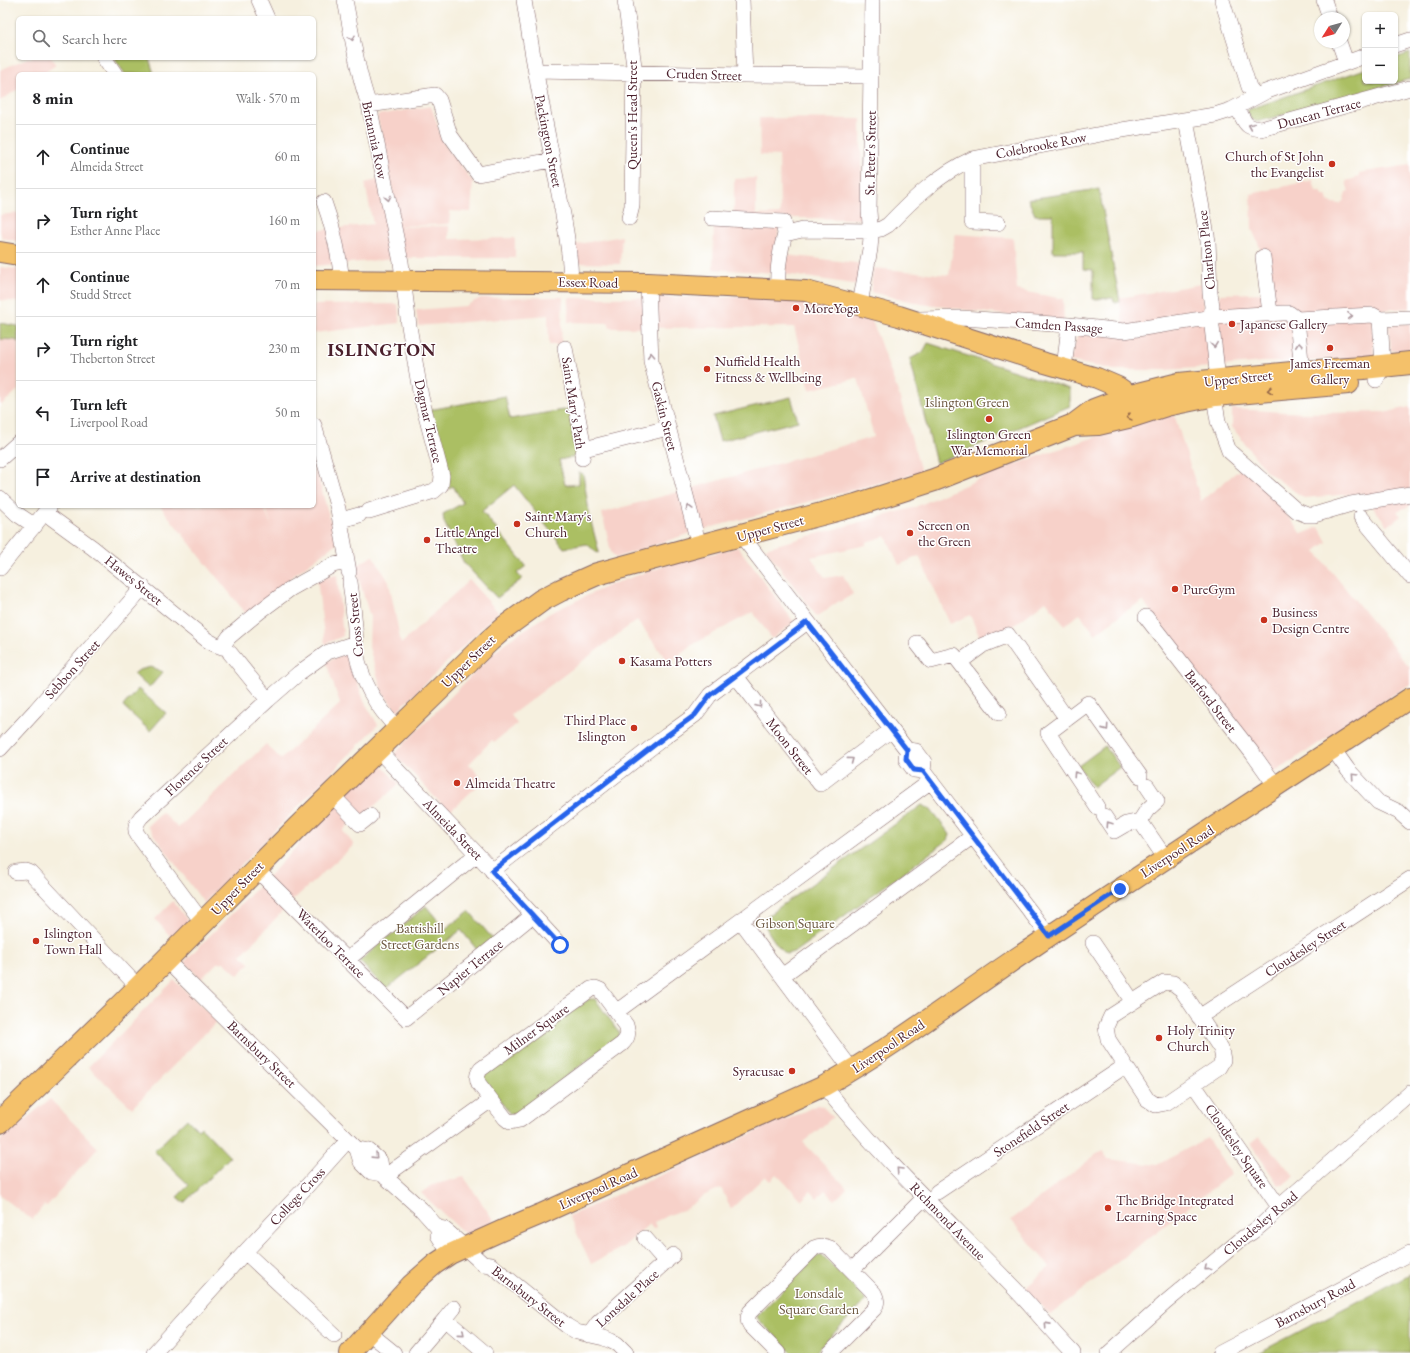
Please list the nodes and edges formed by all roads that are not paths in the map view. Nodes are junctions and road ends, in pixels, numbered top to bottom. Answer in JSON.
{"nodes":[{"id":1,"x":259,"y":0,"type":"edge"},
{"id":2,"x":345,"y":0,"type":"edge"},
{"id":3,"x":524,"y":0,"type":"edge"},
{"id":4,"x":625,"y":0,"type":"edge"},
{"id":5,"x":742,"y":0,"type":"edge"},
{"id":6,"x":872,"y":0,"type":"edge"},
{"id":7,"x":1222,"y":0,"type":"edge"},
{"id":8,"x":1324,"y":0,"type":"edge"},
{"id":9,"x":1328,"y":12,"type":"edge"},
{"id":10,"x":266,"y":16,"type":"edge"},
{"id":11,"x":1410,"y":40,"type":"edge"},
{"id":12,"x":1398,"y":44,"type":"edge"},
{"id":13,"x":1341,"y":48,"type":"edge"},
{"id":14,"x":1362,"y":57,"type":"edge"},
{"id":15,"x":105,"y":60,"type":"edge"},
{"id":16,"x":1346,"y":62,"type":"junction"},
{"id":17,"x":536,"y":71,"type":"junction"},
{"id":18,"x":114,"y":72,"type":"edge"},
{"id":19,"x":634,"y":72,"type":"junction"},
{"id":20,"x":745,"y":75,"type":"junction"},
{"id":21,"x":871,"y":76,"type":"junction"},
{"id":22,"x":1410,"y":88,"type":"edge"},
{"id":23,"x":1256,"y":96,"type":"junction"},
{"id":24,"x":370,"y":105,"type":"junction"},
{"id":25,"x":1237,"y":108,"type":"junction"},
{"id":26,"x":1186,"y":120,"type":"junction"},
{"id":27,"x":972,"y":159,"type":"junction"},
{"id":28,"x":552,"y":160,"type":"junction"},
{"id":29,"x":324,"y":202,"type":"dead end"},
{"id":30,"x":634,"y":210,"type":"dead end"},
{"id":31,"x":712,"y":218,"type":"dead end"},
{"id":32,"x":998,"y":223,"type":"dead end"},
{"id":33,"x":784,"y":228,"type":"junction"},
{"id":34,"x":870,"y":231,"type":"junction"},
{"id":35,"x":1263,"y":257,"type":"dead end"},
{"id":36,"x":316,"y":280,"type":"edge"},
{"id":37,"x":342,"y":280,"type":"junction"},
{"id":38,"x":403,"y":280,"type":"junction"},
{"id":39,"x":571,"y":282,"type":"junction"},
{"id":40,"x":648,"y":283,"type":"junction"},
{"id":41,"x":778,"y":288,"type":"junction"},
{"id":42,"x":860,"y":304,"type":"junction"},
{"id":43,"x":1270,"y":313,"type":"junction"},
{"id":44,"x":1410,"y":318,"type":"edge"},
{"id":45,"x":909,"y":319,"type":"junction"},
{"id":46,"x":1297,"y":319,"type":"junction"},
{"id":47,"x":1380,"y":320,"type":"junction"},
{"id":48,"x":1069,"y":325,"type":"junction"},
{"id":49,"x":565,"y":348,"type":"dead end"},
{"id":50,"x":1410,"y":362,"type":"edge"},
{"id":51,"x":1064,"y":369,"type":"junction"},
{"id":52,"x":1302,"y":372,"type":"junction"},
{"id":53,"x":1379,"y":373,"type":"junction"},
{"id":54,"x":1410,"y":376,"type":"edge"},
{"id":55,"x":1216,"y":388,"type":"junction"},
{"id":56,"x":1131,"y":396,"type":"junction"},
{"id":57,"x":1166,"y":405,"type":"junction"},
{"id":58,"x":1074,"y":425,"type":"junction"},
{"id":59,"x":668,"y":428,"type":"junction"},
{"id":60,"x":316,"y":432,"type":"edge"},
{"id":61,"x":16,"y":445,"type":"edge"},
{"id":62,"x":0,"y":459,"type":"edge"},
{"id":63,"x":1410,"y":494,"type":"edge"},
{"id":64,"x":0,"y":498,"type":"edge"},
{"id":65,"x":48,"y":509,"type":"edge"},
{"id":66,"x":1361,"y":517,"type":"dead end"},
{"id":67,"x":341,"y":520,"type":"junction"},
{"id":68,"x":35,"y":526,"type":"junction"},
{"id":69,"x":741,"y":535,"type":"junction"},
{"id":70,"x":699,"y":546,"type":"junction"},
{"id":71,"x":0,"y":568,"type":"edge"},
{"id":72,"x":349,"y":572,"type":"junction"},
{"id":73,"x":1410,"y":576,"type":"edge"},
{"id":74,"x":143,"y":587,"type":"junction"},
{"id":75,"x":1146,"y":617,"type":"dead end"},
{"id":76,"x":807,"y":622,"type":"junction"},
{"id":77,"x":355,"y":643,"type":"junction"},
{"id":78,"x":917,"y":643,"type":"dead end"},
{"id":79,"x":226,"y":650,"type":"junction"},
{"id":80,"x":960,"y":662,"type":"junction"},
{"id":81,"x":736,"y":675,"type":"junction"},
{"id":82,"x":1410,"y":698,"type":"edge"},
{"id":83,"x":268,"y":700,"type":"junction"},
{"id":84,"x":999,"y":712,"type":"dead end"},
{"id":85,"x":1067,"y":719,"type":"junction"},
{"id":86,"x":398,"y":729,"type":"junction"},
{"id":87,"x":891,"y":730,"type":"junction"},
{"id":88,"x":0,"y":749,"type":"edge"},
{"id":89,"x":1333,"y":749,"type":"junction"},
{"id":90,"x":378,"y":750,"type":"junction"},
{"id":91,"x":927,"y":776,"type":"junction"},
{"id":92,"x":1276,"y":786,"type":"junction"},
{"id":93,"x":332,"y":794,"type":"junction"},
{"id":94,"x":370,"y":816,"type":"dead end"},
{"id":95,"x":1140,"y":821,"type":"junction"},
{"id":96,"x":1410,"y":822,"type":"edge"},
{"id":97,"x":972,"y":836,"type":"junction"},
{"id":98,"x":477,"y":854,"type":"junction"},
{"id":99,"x":1166,"y":859,"type":"junction"},
{"id":100,"x":256,"y":869,"type":"junction"},
{"id":101,"x":492,"y":871,"type":"junction"},
{"id":102,"x":16,"y":872,"type":"dead end"},
{"id":103,"x":1410,"y":879,"type":"edge"},
{"id":104,"x":532,"y":915,"type":"junction"},
{"id":105,"x":740,"y":921,"type":"junction"},
{"id":106,"x":203,"y":923,"type":"junction"},
{"id":107,"x":1049,"y":936,"type":"junction"},
{"id":108,"x":1093,"y":943,"type":"dead end"},
{"id":109,"x":560,"y":945,"type":"dead end"},
{"id":110,"x":166,"y":960,"type":"junction"},
{"id":111,"x":347,"y":960,"type":"junction"},
{"id":112,"x":782,"y":976,"type":"junction"},
{"id":113,"x":139,"y":988,"type":"junction"},
{"id":114,"x":1133,"y":1002,"type":"junction"},
{"id":115,"x":616,"y":1012,"type":"junction"},
{"id":116,"x":406,"y":1018,"type":"joint"},
{"id":117,"x":1199,"y":1018,"type":"junction"},
{"id":118,"x":1125,"y":1066,"type":"junction"},
{"id":119,"x":852,"y":1070,"type":"junction"},
{"id":120,"x":1194,"y":1085,"type":"junction"},
{"id":121,"x":824,"y":1086,"type":"junction"},
{"id":122,"x":1410,"y":1093,"type":"edge"},
{"id":123,"x":491,"y":1100,"type":"junction"},
{"id":124,"x":0,"y":1122,"type":"edge"},
{"id":125,"x":353,"y":1144,"type":"junction"},
{"id":126,"x":384,"y":1176,"type":"junction"},
{"id":127,"x":931,"y":1195,"type":"junction"},
{"id":128,"x":1279,"y":1208,"type":"junction"},
{"id":129,"x":645,"y":1238,"type":"dead end"},
{"id":130,"x":458,"y":1251,"type":"junction"},
{"id":131,"x":245,"y":1252,"type":"junction"},
{"id":132,"x":1410,"y":1253,"type":"edge"},
{"id":133,"x":852,"y":1270,"type":"junction"},
{"id":134,"x":368,"y":1332,"type":"junction"},
{"id":135,"x":334,"y":1335,"type":"dead end"},
{"id":136,"x":589,"y":1335,"type":"junction"},
{"id":137,"x":774,"y":1352,"type":"edge"},
{"id":138,"x":154,"y":1353,"type":"edge"},
{"id":139,"x":350,"y":1353,"type":"edge"},
{"id":140,"x":394,"y":1353,"type":"edge"},
{"id":141,"x":416,"y":1353,"type":"edge"},
{"id":142,"x":485,"y":1353,"type":"edge"},
{"id":143,"x":626,"y":1353,"type":"edge"},
{"id":144,"x":830,"y":1353,"type":"edge"},
{"id":145,"x":1073,"y":1353,"type":"edge"},
{"id":146,"x":1109,"y":1353,"type":"edge"},
{"id":147,"x":1220,"y":1353,"type":"edge"}],
"edges":[{"from":1,"to":10,"type":"street"},
{"from":2,"to":24,"type":"street","name":"Britannia Row","one_way":true},
{"from":3,"to":17,"type":"street","name":"Packington Street"},
{"from":4,"to":19,"type":"street","name":"Queen's Head Street"},
{"from":5,"to":20,"type":"street"},
{"from":6,"to":21,"type":"street","name":"St. Peter's Street"},
{"from":7,"to":23,"type":"street"},
{"from":8,"to":9,"type":"street"},
{"from":11,"to":12,"type":"street"},
{"from":13,"to":16,"type":"street"},
{"from":14,"to":16,"type":"street","name":"Colebrooke Row"},
{"from":15,"to":18,"type":"street"},
{"from":16,"to":23,"type":"street","name":"Colebrooke Row"},
{"from":17,"to":19,"type":"street","name":"Cruden Street"},
{"from":17,"to":28,"type":"street","name":"Packington Street"},
{"from":19,"to":20,"type":"street","name":"Cruden Street"},
{"from":19,"to":30,"type":"street","name":"Queen's Head Street"},
{"from":20,"to":21,"type":"street","name":"Cruden Street"},
{"from":21,"to":34,"type":"street","name":"St. Peter's Street"},
{"from":22,"to":25,"type":"street","name":"Duncan Terrace","one_way":true},
{"from":23,"to":25,"type":"street","name":"Colebrooke Row"},
{"from":24,"to":28,"type":"street"},
{"from":24,"to":38,"type":"street","name":"Britannia Row","one_way":true},
{"from":25,"to":26,"type":"street","name":"Colebrooke Row"},
{"from":26,"to":27,"type":"street","name":"Colebrooke Row"},
{"from":26,"to":55,"type":"street","name":"Charlton Place","one_way":true},
{"from":27,"to":32,"type":"street"},
{"from":27,"to":34,"type":"street","name":"Colebrooke Row"},
{"from":28,"to":39,"type":"street","name":"Packington Street"},
{"from":29,"to":37,"type":"street"},
{"from":31,"to":33,"type":"street","name":"Colebrooke Row"},
{"from":33,"to":34,"type":"street","name":"Colebrooke Row"},
{"from":33,"to":41,"type":"street"},
{"from":34,"to":42,"type":"street","name":"St. Peter's Street"},
{"from":35,"to":43,"type":"street"},
{"from":36,"to":37,"type":"main road","name":"Essex Road"},
{"from":37,"to":38,"type":"main road","name":"Essex Road"},
{"from":38,"to":39,"type":"main road","name":"Essex Road"},
{"from":38,"to":67,"type":"street","name":"Dagmar Terrace"},
{"from":39,"to":40,"type":"main road","name":"Essex Road"},
{"from":40,"to":41,"type":"main road","name":"Essex Road"},
{"from":59,"to":40,"type":"street","name":"Gaskin Street","one_way":true},
{"from":41,"to":42,"type":"main road","name":"Essex Road"},
{"from":42,"to":45,"type":"main road"},
{"from":43,"to":46,"type":"street","name":"Camden Passage"},
{"from":43,"to":48,"type":"street","name":"Camden Passage"},
{"from":44,"to":47,"type":"street","name":"Camden Passage"},
{"from":45,"to":48,"type":"street","name":"Camden Passage"},
{"from":45,"to":51,"type":"main road"},
{"from":46,"to":47,"type":"street","name":"Camden Passage","one_way":true},
{"from":52,"to":46,"type":"street","one_way":true},
{"from":47,"to":53,"type":"street"},
{"from":48,"to":51,"type":"street"},
{"from":49,"to":59,"type":"street","name":"Saint Mary's Path"},
{"from":50,"to":53,"type":"highway","name":"Upper Street"},
{"from":51,"to":56,"type":"main road"},
{"from":52,"to":53,"type":"highway","name":"Upper Street"},
{"from":52,"to":55,"type":"highway","name":"Upper Street"},
{"from":53,"to":54,"type":"highway","name":"Upper Street"},
{"from":53,"to":55,"type":"highway","name":"Upper Street","one_way":true},
{"from":55,"to":56,"type":"highway","name":"Upper Street"},
{"from":55,"to":57,"type":"highway","name":"Upper Street"},
{"from":55,"to":63,"type":"street","name":"Charlton Place"},
{"from":56,"to":57,"type":"main road"},
{"from":56,"to":58,"type":"highway","name":"Upper Street"},
{"from":57,"to":58,"type":"highway","name":"Upper Street","one_way":true},
{"from":58,"to":69,"type":"highway","name":"Upper Street"},
{"from":70,"to":59,"type":"street","name":"Gaskin Street","one_way":true},
{"from":60,"to":67,"type":"street","name":"Cross Street"},
{"from":61,"to":62,"type":"street"},
{"from":64,"to":68,"type":"street"},
{"from":65,"to":68,"type":"street"},
{"from":65,"to":74,"type":"street","name":"Hawes Street"},
{"from":66,"to":73,"type":"street"},
{"from":67,"to":72,"type":"street","name":"Cross Street"},
{"from":68,"to":71,"type":"street"},
{"from":69,"to":70,"type":"highway","name":"Upper Street"},
{"from":69,"to":76,"type":"street"},
{"from":70,"to":86,"type":"highway","name":"Upper Street"},
{"from":72,"to":77,"type":"street","name":"Cross Street"},
{"from":72,"to":79,"type":"street"},
{"from":74,"to":79,"type":"street","name":"Hawes Street"},
{"from":74,"to":88,"type":"street","name":"Sebbon Street"},
{"from":75,"to":92,"type":"street","name":"Barford Street"},
{"from":76,"to":81,"type":"street"},
{"from":76,"to":87,"type":"street"},
{"from":77,"to":83,"type":"street","name":"Florence Street"},
{"from":77,"to":86,"type":"street","name":"Cross Street"},
{"from":78,"to":80,"type":"street"},
{"from":79,"to":83,"type":"street","name":"Hawes Street"},
{"from":80,"to":84,"type":"street"},
{"from":80,"to":85,"type":"street"},
{"from":81,"to":87,"type":"street","name":"Moon Street","one_way":true},
{"from":81,"to":101,"type":"street"},
{"from":82,"to":89,"type":"main road","name":"Liverpool Road"},
{"from":83,"to":106,"type":"street","name":"Florence Street"},
{"from":95,"to":85,"type":"street","one_way":true},
{"from":85,"to":95,"type":"street","one_way":true},
{"from":86,"to":90,"type":"highway","name":"Upper Street"},
{"from":87,"to":91,"type":"street"},
{"from":89,"to":92,"type":"main road","name":"Liverpool Road"},
{"from":96,"to":89,"type":"street","one_way":true},
{"from":90,"to":93,"type":"highway","name":"Upper Street"},
{"from":90,"to":98,"type":"street","name":"Almeida Street"},
{"from":91,"to":97,"type":"street"},
{"from":91,"to":105,"type":"street"},
{"from":92,"to":99,"type":"main road","name":"Liverpool Road"},
{"from":93,"to":94,"type":"street"},
{"from":93,"to":100,"type":"highway","name":"Upper Street"},
{"from":95,"to":99,"type":"street"},
{"from":97,"to":107,"type":"street"},
{"from":97,"to":112,"type":"street"},
{"from":98,"to":101,"type":"street","name":"Almeida Street"},
{"from":98,"to":111,"type":"street"},
{"from":99,"to":107,"type":"main road","name":"Liverpool Road"},
{"from":100,"to":106,"type":"highway","name":"Upper Street"},
{"from":100,"to":111,"type":"street","name":"Waterloo Terrace"},
{"from":101,"to":104,"type":"street","name":"Almeida Street"},
{"from":102,"to":113,"type":"street"},
{"from":103,"to":117,"type":"street","name":"Cloudesley Street"},
{"from":104,"to":109,"type":"street","name":"Almeida Street"},
{"from":104,"to":116,"type":"street","name":"Napier Terrace"},
{"from":105,"to":112,"type":"street"},
{"from":105,"to":115,"type":"street"},
{"from":106,"to":110,"type":"highway","name":"Upper Street"},
{"from":107,"to":119,"type":"main road","name":"Liverpool Road"},
{"from":108,"to":114,"type":"street"},
{"from":110,"to":113,"type":"highway","name":"Upper Street"},
{"from":110,"to":125,"type":"street","name":"Barnsbury Street"},
{"from":111,"to":116,"type":"street","name":"Waterloo Terrace"},
{"from":112,"to":119,"type":"street"},
{"from":113,"to":124,"type":"highway","name":"Upper Street"},
{"from":114,"to":117,"type":"street"},
{"from":114,"to":118,"type":"street"},
{"from":115,"to":123,"type":"street","name":"Milner Square"},
{"from":115,"to":123,"type":"street","name":"Milner Square"},
{"from":117,"to":120,"type":"street"},
{"from":118,"to":120,"type":"street"},
{"from":118,"to":127,"type":"street","name":"Stonefield Street"},
{"from":119,"to":121,"type":"main road","name":"Liverpool Road"},
{"from":120,"to":128,"type":"street","name":"Cloudesley Square"},
{"from":127,"to":121,"type":"street","name":"Richmond Avenue","one_way":true},
{"from":121,"to":130,"type":"main road","name":"Liverpool Road"},
{"from":122,"to":128,"type":"street","name":"Cloudesley Road"},
{"from":123,"to":126,"type":"street"},
{"from":125,"to":126,"type":"street","name":"Barnsbury Street"},
{"from":125,"to":131,"type":"street","name":"College Cross"},
{"from":126,"to":130,"type":"street","name":"Barnsbury Street"},
{"from":127,"to":133,"type":"street","name":"Stonefield Street"},
{"from":145,"to":127,"type":"street","name":"Richmond Avenue","one_way":true},
{"from":128,"to":146,"type":"street","name":"Cloudesley Road","one_way":true},
{"from":129,"to":136,"type":"street","name":"Lonsdale Place"},
{"from":130,"to":134,"type":"main road","name":"Liverpool Road"},
{"from":130,"to":136,"type":"street","name":"Barnsbury Street"},
{"from":131,"to":135,"type":"street"},
{"from":131,"to":138,"type":"street","name":"College Cross"},
{"from":132,"to":147,"type":"street","name":"Barnsbury Road"},
{"from":133,"to":137,"type":"street"},
{"from":133,"to":144,"type":"street"},
{"from":134,"to":139,"type":"main road","name":"Liverpool Road"},
{"from":134,"to":140,"type":"street"},
{"from":136,"to":143,"type":"street","name":"Barnsbury Street"},
{"from":141,"to":142,"type":"street","one_way":true}]}
